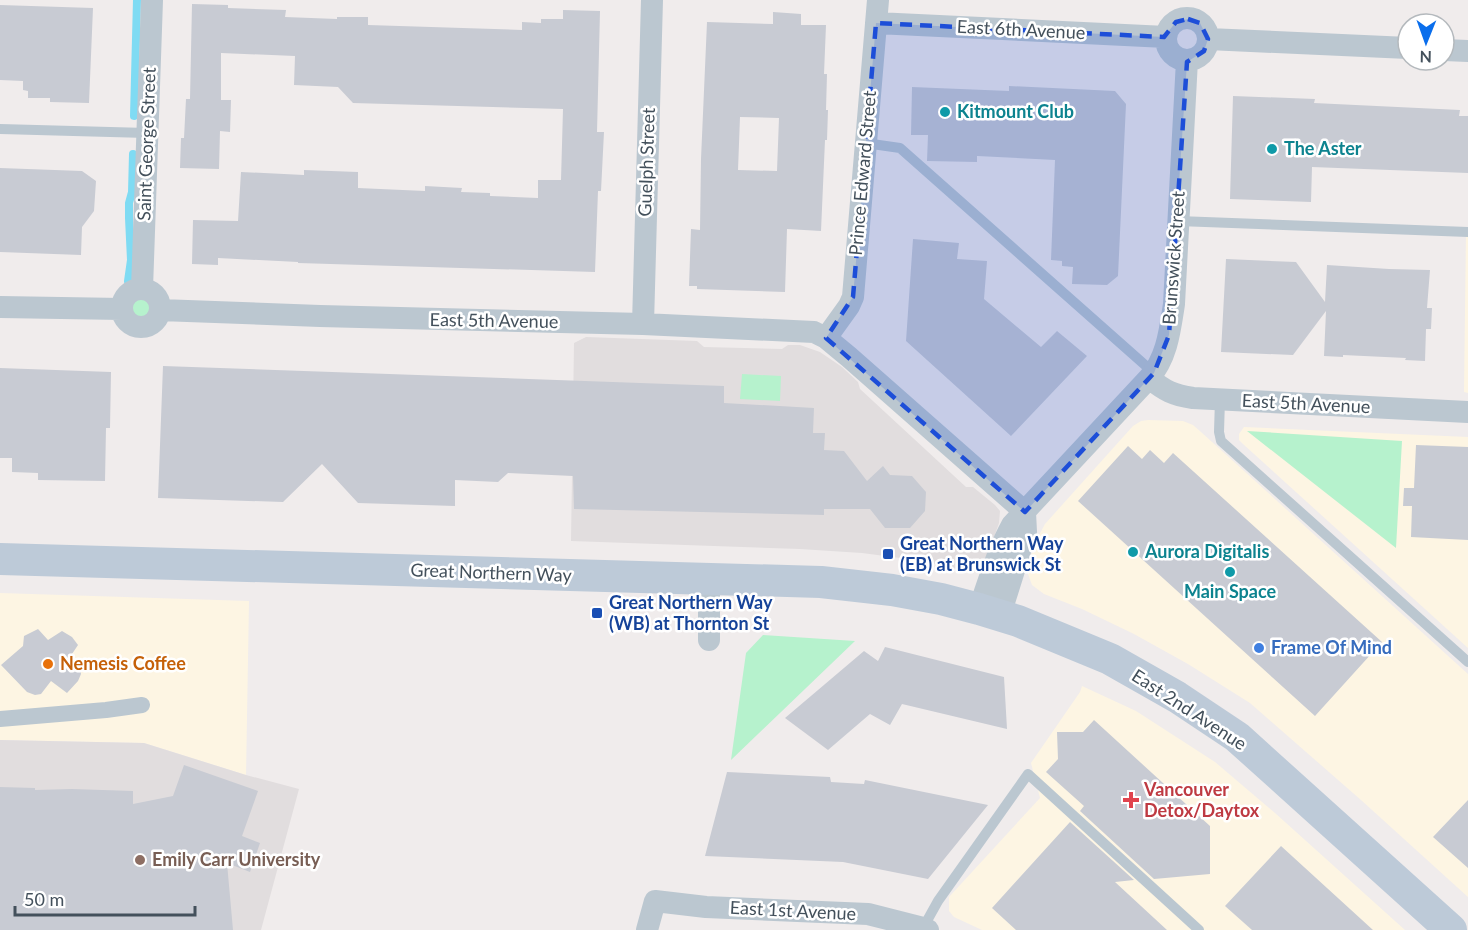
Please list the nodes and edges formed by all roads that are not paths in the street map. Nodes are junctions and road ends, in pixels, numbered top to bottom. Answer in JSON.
{"nodes":[{"id":1,"x":152,"y":0,"type":"edge"},
{"id":2,"x":652,"y":0,"type":"edge"},
{"id":3,"x":878,"y":0,"type":"edge"},
{"id":4,"x":1189,"y":9,"type":"edge"},
{"id":5,"x":876,"y":23,"type":"junction"},
{"id":6,"x":1166,"y":37,"type":"junction"},
{"id":7,"x":1208,"y":39,"type":"junction"},
{"id":8,"x":1396,"y":47,"type":"edge"},
{"id":9,"x":1187,"y":60,"type":"junction"},
{"id":10,"x":0,"y":129,"type":"edge"},
{"id":11,"x":147,"y":133,"type":"junction"},
{"id":12,"x":865,"y":144,"type":"junction"},
{"id":13,"x":1178,"y":221,"type":"junction"},
{"id":14,"x":1468,"y":232,"type":"edge"},
{"id":15,"x":142,"y":289,"type":"junction"},
{"id":16,"x":0,"y":307,"type":"edge"},
{"id":17,"x":122,"y":309,"type":"junction"},
{"id":18,"x":160,"y":310,"type":"junction"},
{"id":19,"x":643,"y":324,"type":"junction"},
{"id":20,"x":826,"y":338,"type":"junction"},
{"id":21,"x":1152,"y":376,"type":"junction"},
{"id":22,"x":1220,"y":399,"type":"junction"},
{"id":23,"x":1468,"y":412,"type":"edge"},
{"id":24,"x":1025,"y":512,"type":"junction"},
{"id":25,"x":0,"y":559,"type":"edge"},
{"id":26,"x":709,"y":579,"type":"junction"},
{"id":27,"x":990,"y":612,"type":"junction"},
{"id":28,"x":709,"y":640,"type":"dead end"},
{"id":29,"x":1468,"y":662,"type":"edge"},
{"id":30,"x":142,"y":705,"type":"dead end"},
{"id":31,"x":0,"y":719,"type":"edge"},
{"id":32,"x":926,"y":929,"type":"edge"},
{"id":33,"x":647,"y":930,"type":"edge"},
{"id":34,"x":1199,"y":930,"type":"edge"},
{"id":35,"x":1451,"y":930,"type":"edge"}],
"edges":[{"from":1,"to":11,"type":"street","name":"Saint George Street"},
{"from":2,"to":19,"type":"street","name":"Guelph Street"},
{"from":3,"to":5,"type":"street","name":"Prince Edward Street"},
{"from":4,"to":6,"type":"street"},
{"from":4,"to":7,"type":"street"},
{"from":5,"to":6,"type":"street","name":"East 6th Avenue"},
{"from":5,"to":12,"type":"street","name":"Prince Edward Street"},
{"from":6,"to":9,"type":"street"},
{"from":7,"to":8,"type":"street"},
{"from":7,"to":9,"type":"street"},
{"from":9,"to":13,"type":"street","name":"Brunswick Street"},
{"from":10,"to":11,"type":"lane"},
{"from":11,"to":15,"type":"street","name":"Saint George Street"},
{"from":12,"to":20,"type":"street","name":"Prince Edward Street"},
{"from":12,"to":21,"type":"lane"},
{"from":13,"to":14,"type":"lane"},
{"from":13,"to":21,"type":"street","name":"Brunswick Street"},
{"from":15,"to":17,"type":"street"},
{"from":15,"to":18,"type":"street"},
{"from":16,"to":17,"type":"street"},
{"from":17,"to":18,"type":"street"},
{"from":18,"to":19,"type":"street","name":"East 5th Avenue"},
{"from":19,"to":20,"type":"street","name":"East 5th Avenue"},
{"from":20,"to":24,"type":"street"},
{"from":21,"to":22,"type":"street","name":"East 5th Avenue"},
{"from":21,"to":24,"type":"street","name":"Brunswick Street"},
{"from":22,"to":23,"type":"street","name":"East 5th Avenue"},
{"from":22,"to":29,"type":"lane"},
{"from":24,"to":27,"type":"street"},
{"from":25,"to":26,"type":"main road","name":"Great Northern Way"},
{"from":26,"to":27,"type":"main road","name":"Great Northern Way"},
{"from":26,"to":28,"type":"street"},
{"from":27,"to":35,"type":"main road","name":"East 2nd Avenue"},
{"from":30,"to":31,"type":"street"},
{"from":32,"to":33,"type":"street","name":"East 1st Avenue"},
{"from":32,"to":34,"type":"lane"}]}
